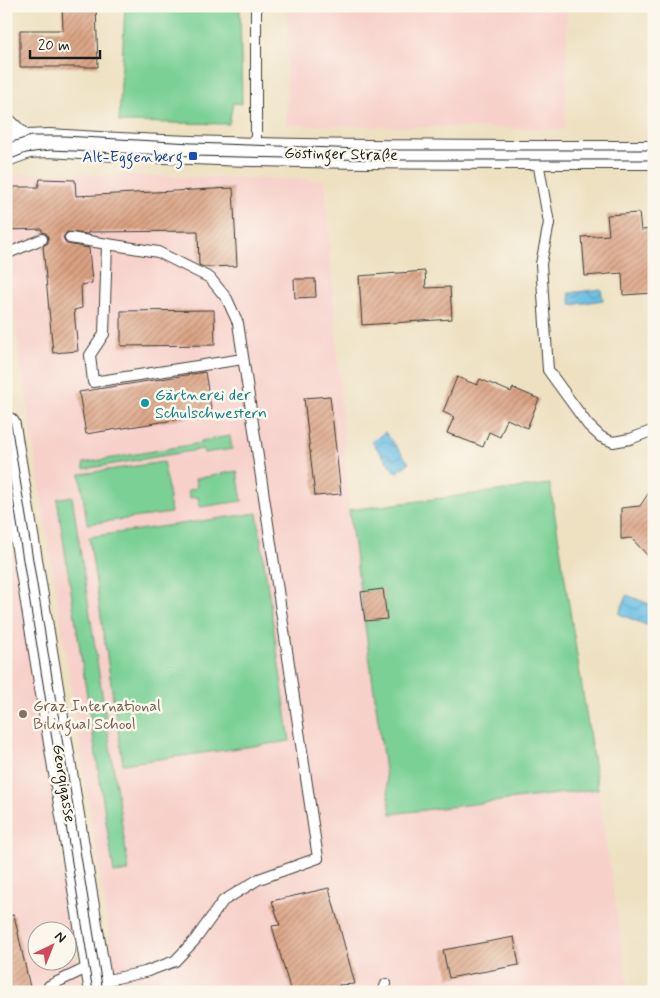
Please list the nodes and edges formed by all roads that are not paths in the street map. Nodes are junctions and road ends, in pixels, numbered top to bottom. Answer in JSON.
{"nodes":[{"id":1,"x":256,"y":6,"type":"edge"},
{"id":2,"x":6,"y":123,"type":"edge"},
{"id":3,"x":17,"y":148,"type":"edge"},
{"id":4,"x":256,"y":152,"type":"junction"},
{"id":5,"x":536,"y":155,"type":"junction"},
{"id":6,"x":654,"y":155,"type":"edge"},
{"id":7,"x":70,"y":238,"type":"dead end"},
{"id":8,"x":42,"y":240,"type":"dead end"},
{"id":9,"x":107,"y":244,"type":"junction"},
{"id":10,"x":6,"y":254,"type":"edge"},
{"id":11,"x":243,"y":359,"type":"junction"},
{"id":12,"x":6,"y":426,"type":"edge"},
{"id":13,"x":654,"y":430,"type":"edge"},
{"id":14,"x":97,"y":980,"type":"edge"},
{"id":15,"x":49,"y":992,"type":"edge"}],
"edges":[{"from":1,"to":4,"type":"lane"},
{"from":2,"to":3,"type":"street"},
{"from":3,"to":4,"type":"main road","name":"Göstinger Straße"},
{"from":4,"to":5,"type":"main road","name":"Göstinger Straße"},
{"from":5,"to":6,"type":"main road","name":"Göstinger Straße"},
{"from":5,"to":13,"type":"lane"},
{"from":7,"to":9,"type":"lane"},
{"from":8,"to":10,"type":"lane"},
{"from":9,"to":11,"type":"lane"},
{"from":9,"to":11,"type":"lane"},
{"from":11,"to":14,"type":"lane"},
{"from":12,"to":14,"type":"main road","name":"Georgigasse"},
{"from":14,"to":15,"type":"lane"}]}
